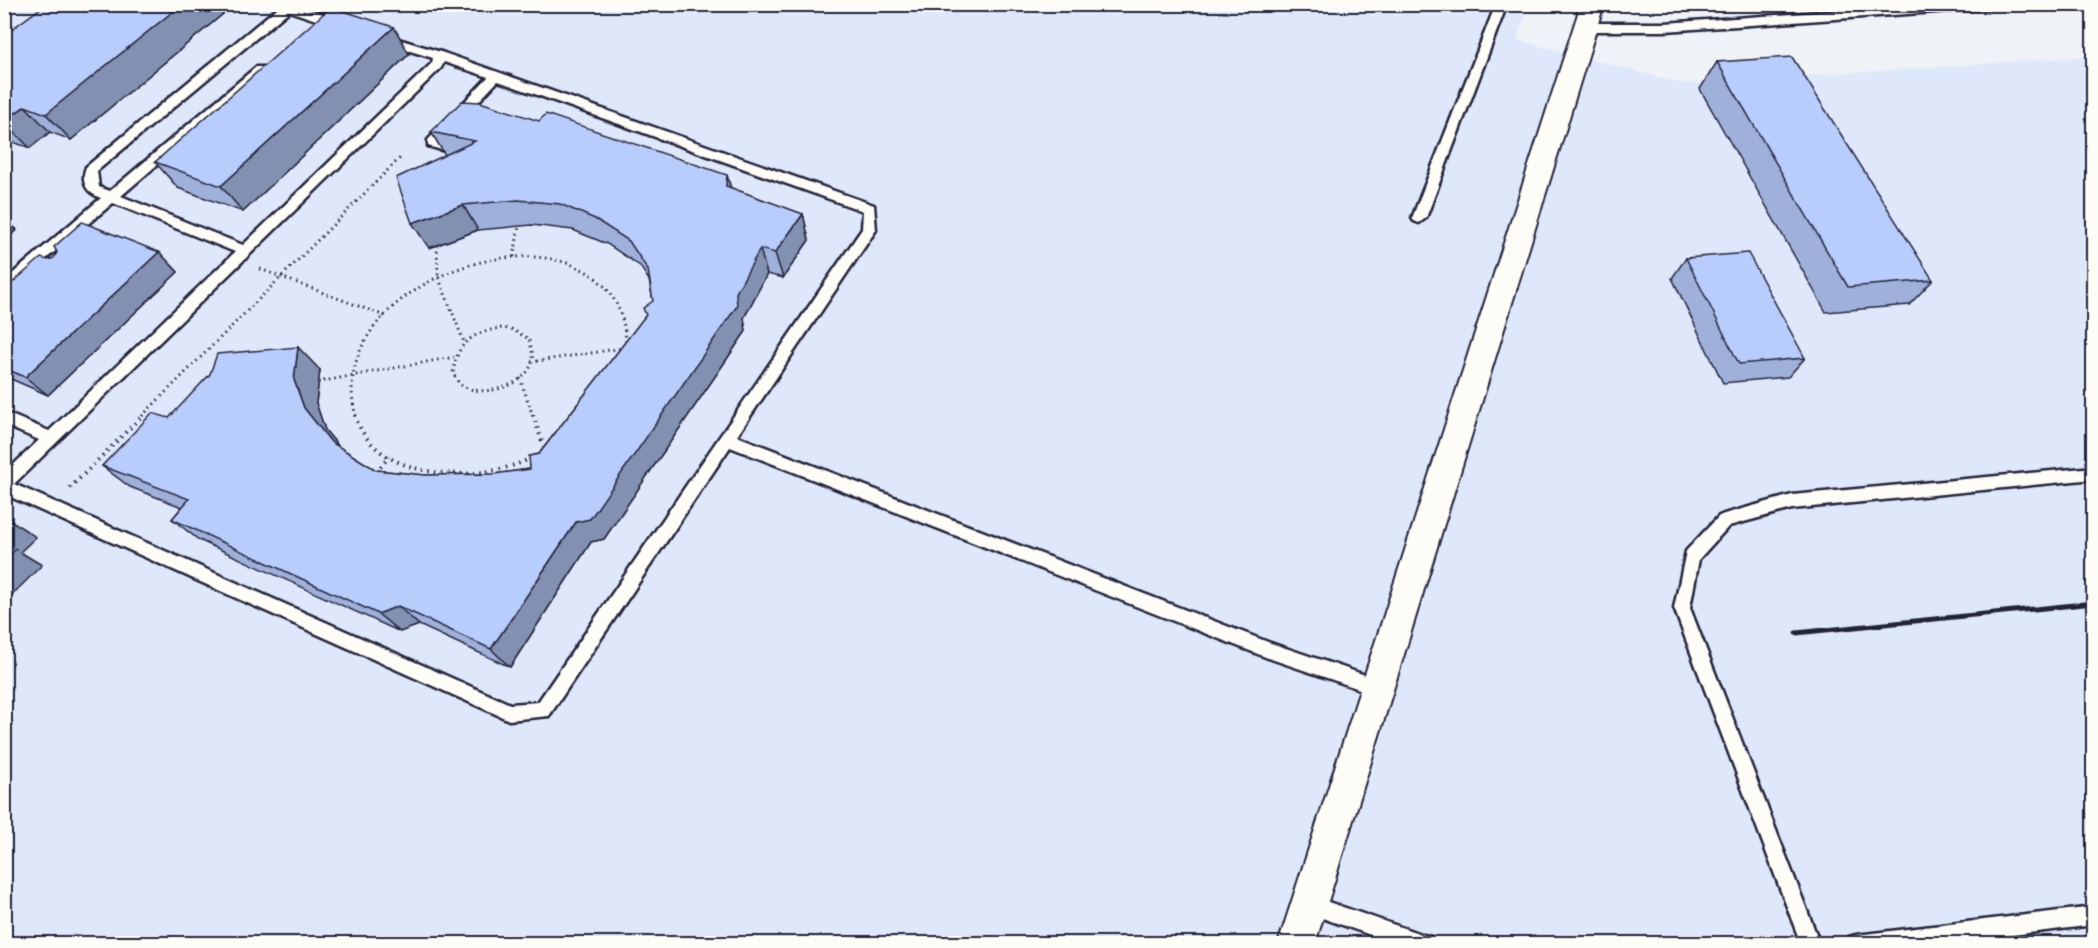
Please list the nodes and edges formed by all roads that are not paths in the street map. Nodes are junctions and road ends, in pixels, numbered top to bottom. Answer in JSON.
{"nodes":[{"id":1,"x":1502,"y":4,"type":"edge"},
{"id":2,"x":1993,"y":4,"type":"edge"},
{"id":3,"x":289,"y":6,"type":"edge"},
{"id":4,"x":1589,"y":16,"type":"edge"},
{"id":5,"x":354,"y":28,"type":"edge"},
{"id":6,"x":375,"y":35,"type":"edge"},
{"id":7,"x":440,"y":56,"type":"junction"},
{"id":8,"x":269,"y":63,"type":"edge"},
{"id":9,"x":496,"y":76,"type":"junction"},
{"id":10,"x":445,"y":147,"type":"edge"},
{"id":11,"x":109,"y":197,"type":"junction"},
{"id":12,"x":1419,"y":218,"type":"dead end"},
{"id":13,"x":245,"y":251,"type":"junction"},
{"id":14,"x":4,"y":289,"type":"edge"},
{"id":15,"x":4,"y":418,"type":"edge"},
{"id":16,"x":52,"y":439,"type":"junction"},
{"id":17,"x":727,"y":440,"type":"junction"},
{"id":18,"x":2094,"y":473,"type":"edge"},
{"id":19,"x":4,"y":486,"type":"edge"},
{"id":20,"x":1377,"y":687,"type":"junction"},
{"id":21,"x":1308,"y":904,"type":"junction"},
{"id":22,"x":2094,"y":916,"type":"edge"},
{"id":23,"x":1296,"y":944,"type":"edge"},
{"id":24,"x":1424,"y":944,"type":"edge"},
{"id":25,"x":1811,"y":944,"type":"edge"},
{"id":26,"x":1856,"y":944,"type":"edge"}],
"edges":[{"from":1,"to":12,"type":"lane"},
{"from":2,"to":4,"type":"lane"},
{"from":3,"to":5,"type":"lane"},
{"from":3,"to":11,"type":"lane"},
{"from":4,"to":20,"type":"street"},
{"from":6,"to":7,"type":"lane"},
{"from":7,"to":9,"type":"lane"},
{"from":7,"to":13,"type":"lane"},
{"from":8,"to":11,"type":"lane"},
{"from":9,"to":10,"type":"lane"},
{"from":9,"to":17,"type":"lane"},
{"from":11,"to":13,"type":"lane"},
{"from":11,"to":14,"type":"lane"},
{"from":13,"to":16,"type":"lane"},
{"from":15,"to":16,"type":"lane"},
{"from":16,"to":19,"type":"lane"},
{"from":17,"to":19,"type":"lane"},
{"from":17,"to":20,"type":"lane"},
{"from":18,"to":25,"type":"lane"},
{"from":20,"to":21,"type":"street"},
{"from":21,"to":23,"type":"street"},
{"from":21,"to":24,"type":"lane"},
{"from":22,"to":26,"type":"lane"}]}
